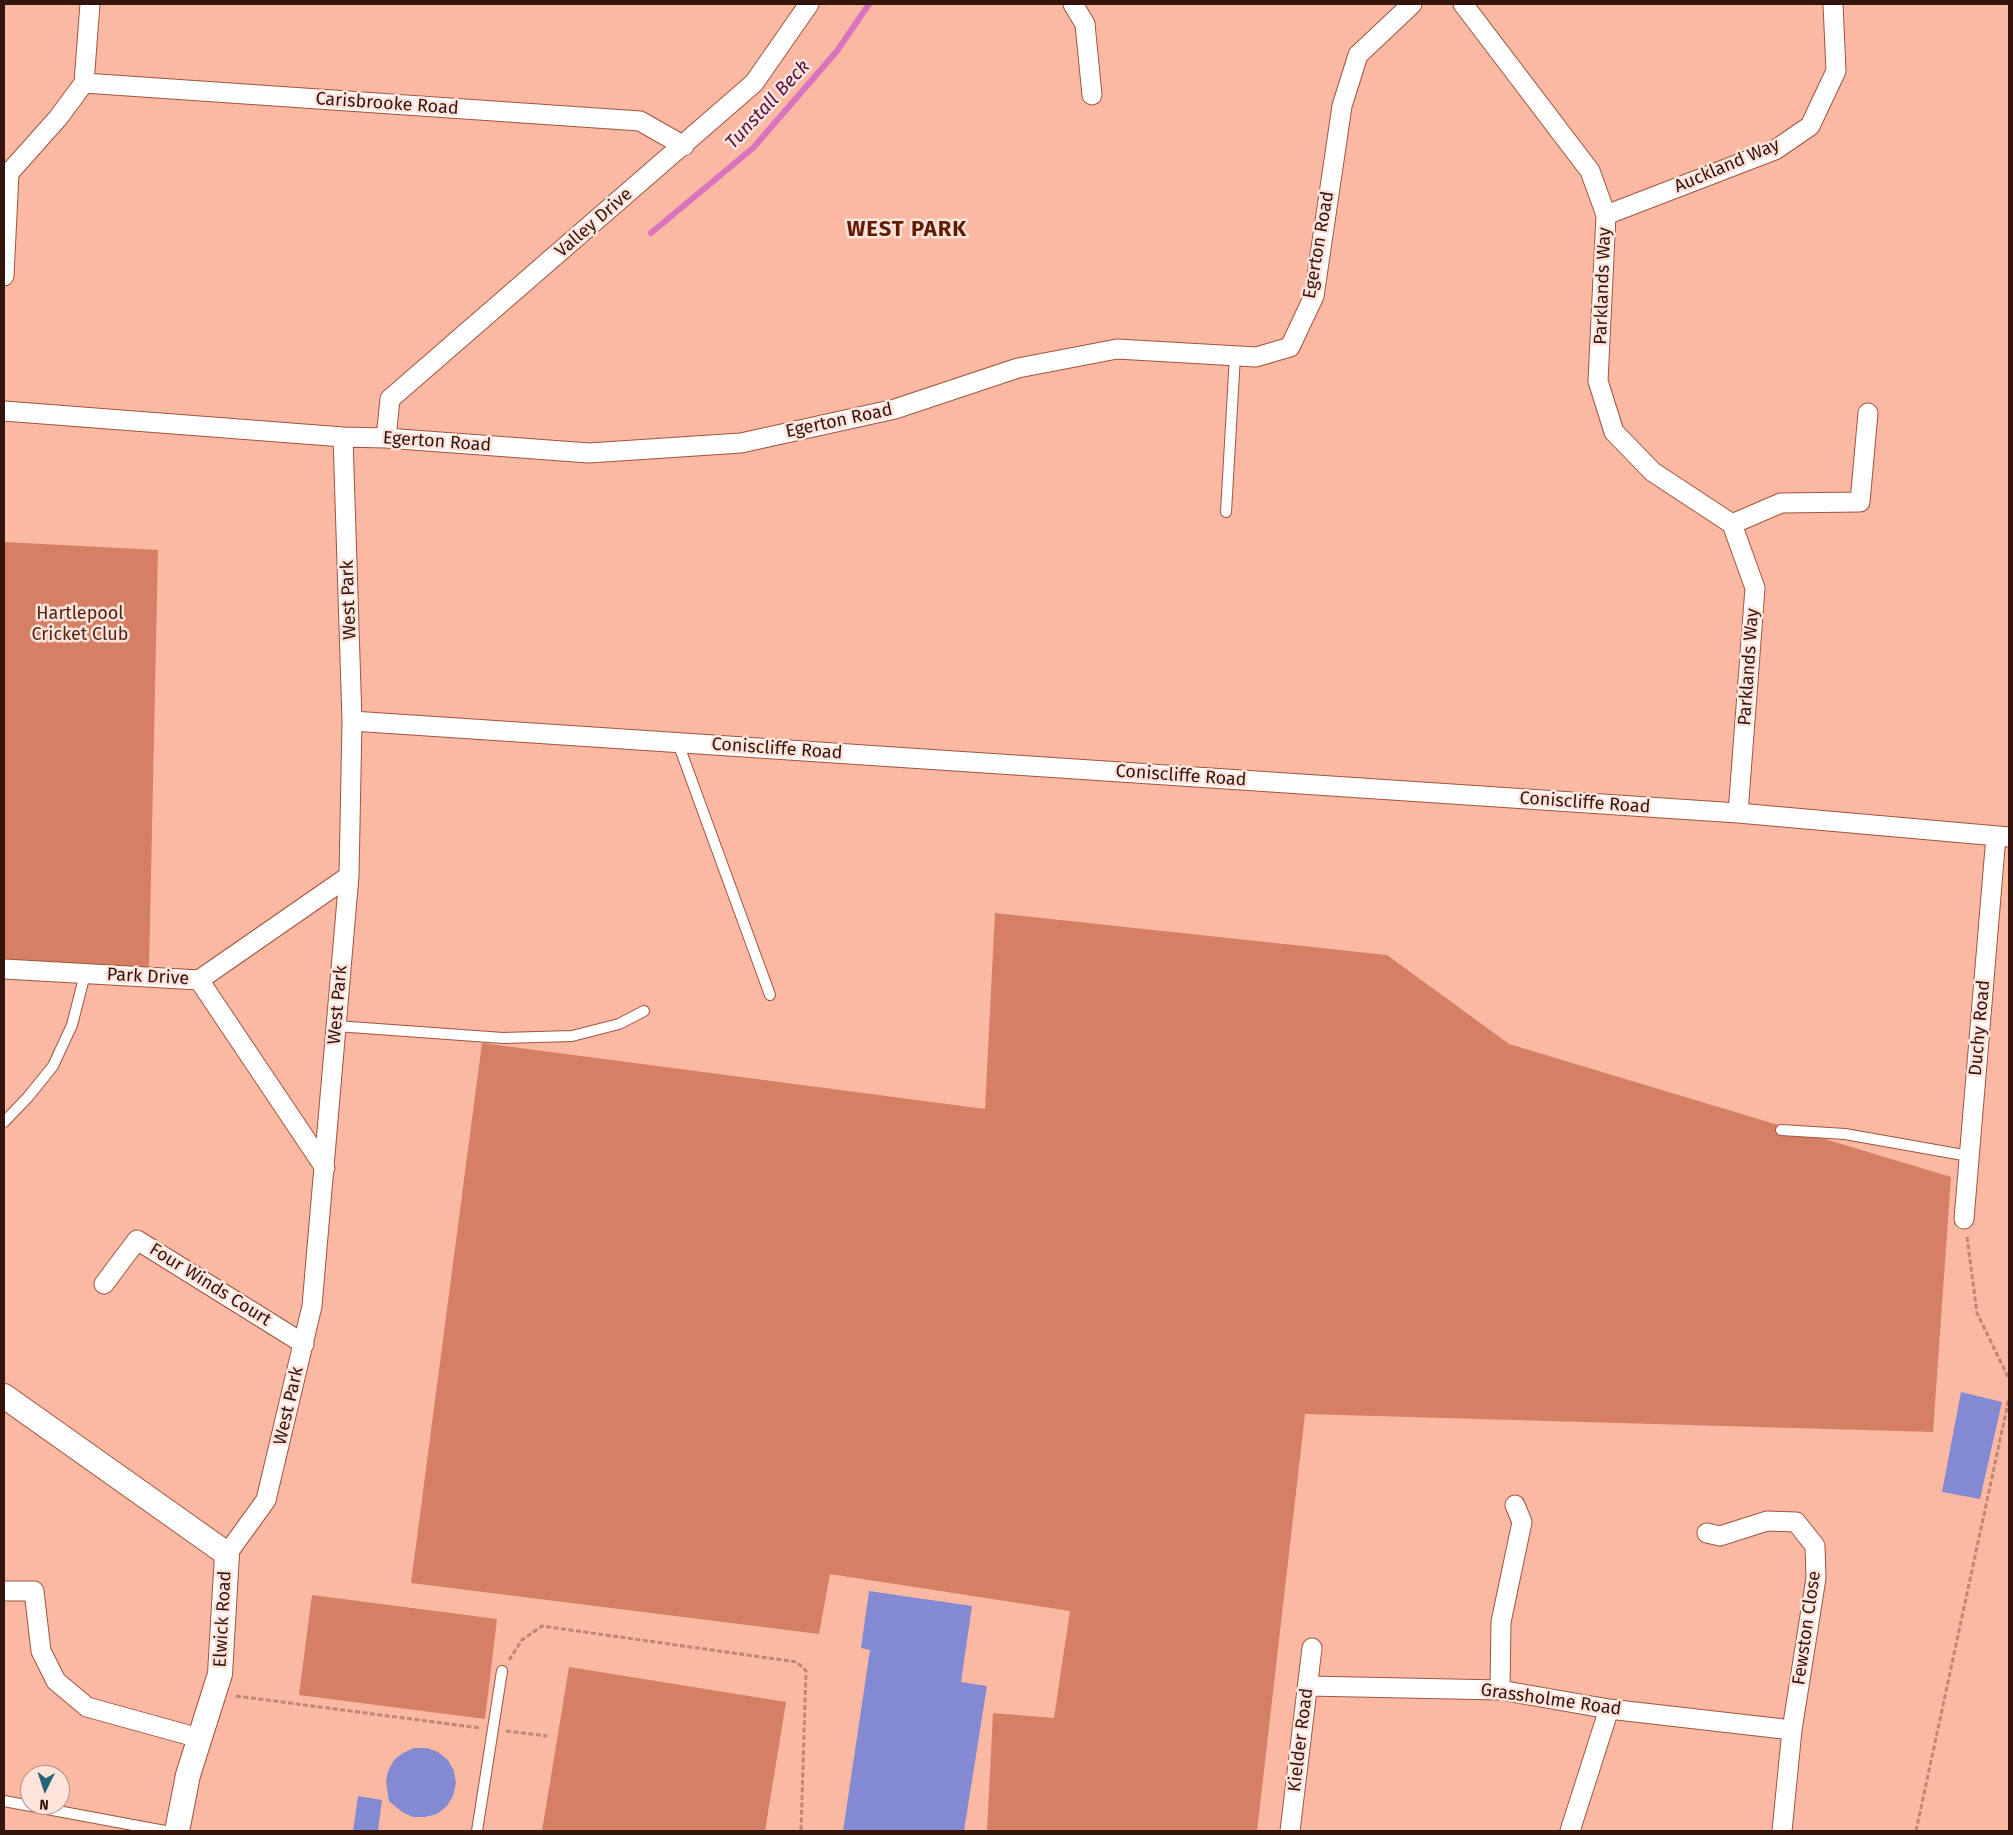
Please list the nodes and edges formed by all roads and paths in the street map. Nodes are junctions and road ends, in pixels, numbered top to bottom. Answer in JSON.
{"nodes":[{"id":1,"x":90,"y":4,"type":"edge"},
{"id":2,"x":809,"y":4,"type":"edge"},
{"id":3,"x":1073,"y":4,"type":"edge"},
{"id":4,"x":1412,"y":4,"type":"edge"},
{"id":5,"x":1463,"y":4,"type":"edge"},
{"id":6,"x":1833,"y":4,"type":"edge"},
{"id":7,"x":84,"y":83,"type":"junction"},
{"id":8,"x":1092,"y":95,"type":"dead end"},
{"id":9,"x":684,"y":146,"type":"junction"},
{"id":10,"x":6,"y":172,"type":"edge"},
{"id":11,"x":1606,"y":215,"type":"junction"},
{"id":12,"x":4,"y":276,"type":"edge"},
{"id":13,"x":1235,"y":356,"type":"junction"},
{"id":14,"x":4,"y":411,"type":"edge"},
{"id":15,"x":1868,"y":413,"type":"dead end"},
{"id":16,"x":343,"y":437,"type":"junction"},
{"id":17,"x":386,"y":438,"type":"junction"},
{"id":18,"x":1226,"y":512,"type":"dead end"},
{"id":19,"x":1732,"y":524,"type":"junction"},
{"id":20,"x":352,"y":721,"type":"junction"},
{"id":21,"x":678,"y":743,"type":"junction"},
{"id":22,"x":1738,"y":813,"type":"junction"},
{"id":23,"x":2003,"y":837,"type":"edge"},
{"id":24,"x":349,"y":876,"type":"junction"},
{"id":25,"x":4,"y":969,"type":"edge"},
{"id":26,"x":85,"y":974,"type":"junction"},
{"id":27,"x":199,"y":980,"type":"junction"},
{"id":28,"x":770,"y":995,"type":"dead end"},
{"id":29,"x":644,"y":1011,"type":"dead end"},
{"id":30,"x":336,"y":1026,"type":"junction"},
{"id":31,"x":4,"y":1122,"type":"edge"},
{"id":32,"x":1781,"y":1130,"type":"dead end"},
{"id":33,"x":1969,"y":1156,"type":"junction"},
{"id":34,"x":325,"y":1168,"type":"junction"},
{"id":35,"x":1964,"y":1219,"type":"joint"},
{"id":36,"x":104,"y":1284,"type":"dead end"},
{"id":37,"x":304,"y":1344,"type":"junction"},
{"id":38,"x":2009,"y":1379,"type":"edge"},
{"id":39,"x":4,"y":1396,"type":"edge"},
{"id":40,"x":2009,"y":1398,"type":"edge"},
{"id":41,"x":1515,"y":1505,"type":"dead end"},
{"id":42,"x":1707,"y":1533,"type":"dead end"},
{"id":43,"x":227,"y":1554,"type":"junction"},
{"id":44,"x":4,"y":1591,"type":"edge"},
{"id":45,"x":1312,"y":1648,"type":"dead end"},
{"id":46,"x":502,"y":1671,"type":"joint"},
{"id":47,"x":1308,"y":1686,"type":"junction"},
{"id":48,"x":1500,"y":1690,"type":"junction"},
{"id":49,"x":230,"y":1695,"type":"dead end"},
{"id":50,"x":1609,"y":1709,"type":"junction"},
{"id":51,"x":492,"y":1730,"type":"junction"},
{"id":52,"x":1792,"y":1730,"type":"junction"},
{"id":53,"x":546,"y":1736,"type":"dead end"},
{"id":54,"x":199,"y":1738,"type":"junction"},
{"id":55,"x":4,"y":1801,"type":"edge"},
{"id":56,"x":165,"y":1831,"type":"edge"},
{"id":57,"x":177,"y":1831,"type":"edge"},
{"id":58,"x":477,"y":1831,"type":"edge"},
{"id":59,"x":801,"y":1831,"type":"edge"},
{"id":60,"x":1290,"y":1831,"type":"edge"},
{"id":61,"x":1570,"y":1831,"type":"edge"},
{"id":62,"x":1782,"y":1831,"type":"edge"},
{"id":63,"x":1916,"y":1831,"type":"edge"}],
"edges":[{"from":1,"to":7,"type":"street"},
{"from":2,"to":9,"type":"street","name":"Valley Drive"},
{"from":3,"to":8,"type":"street"},
{"from":4,"to":13,"type":"street","name":"Egerton Road"},
{"from":5,"to":11,"type":"street","name":"Parklands Way"},
{"from":6,"to":11,"type":"street","name":"Auckland Way"},
{"from":7,"to":9,"type":"street","name":"Carisbrooke Road"},
{"from":7,"to":10,"type":"street"},
{"from":9,"to":17,"type":"street","name":"Valley Drive"},
{"from":10,"to":12,"type":"street"},
{"from":11,"to":19,"type":"street","name":"Parklands Way"},
{"from":13,"to":17,"type":"street","name":"Egerton Road"},
{"from":13,"to":18,"type":"lane"},
{"from":14,"to":16,"type":"street","name":"Egerton Road"},
{"from":15,"to":19,"type":"street"},
{"from":16,"to":17,"type":"street","name":"Egerton Road"},
{"from":16,"to":20,"type":"street","name":"West Park"},
{"from":19,"to":22,"type":"street","name":"Parklands Way"},
{"from":20,"to":21,"type":"street","name":"Coniscliffe Road"},
{"from":20,"to":24,"type":"street","name":"West Park"},
{"from":21,"to":22,"type":"street","name":"Coniscliffe Road"},
{"from":21,"to":28,"type":"lane"},
{"from":22,"to":23,"type":"street","name":"Coniscliffe Road"},
{"from":23,"to":33,"type":"street","name":"Duchy Road"},
{"from":24,"to":27,"type":"street","name":"Park Drive"},
{"from":24,"to":30,"type":"street","name":"West Park"},
{"from":25,"to":26,"type":"street","name":"Park Drive"},
{"from":26,"to":27,"type":"street","name":"Park Drive"},
{"from":26,"to":31,"type":"lane"},
{"from":27,"to":34,"type":"street"},
{"from":29,"to":30,"type":"lane"},
{"from":30,"to":34,"type":"street","name":"West Park"},
{"from":32,"to":33,"type":"lane"},
{"from":33,"to":35,"type":"street","name":"Duchy Road"},
{"from":34,"to":37,"type":"street","name":"West Park"},
{"from":35,"to":38,"type":"path"},
{"from":36,"to":37,"type":"street","name":"Four Winds Court"},
{"from":37,"to":43,"type":"street","name":"West Park"},
{"from":39,"to":43,"type":"street","name":"Elwick Road"},
{"from":40,"to":63,"type":"path"},
{"from":41,"to":48,"type":"street"},
{"from":42,"to":52,"type":"street","name":"Fewston Close"},
{"from":43,"to":54,"type":"street","name":"Elwick Road"},
{"from":44,"to":54,"type":"street"},
{"from":45,"to":47,"type":"street","name":"Kielder Road"},
{"from":46,"to":51,"type":"lane"},
{"from":46,"to":59,"type":"path"},
{"from":47,"to":48,"type":"street","name":"Grassholme Road"},
{"from":47,"to":60,"type":"street","name":"Kielder Road"},
{"from":48,"to":50,"type":"street","name":"Grassholme Road"},
{"from":49,"to":51,"type":"path"},
{"from":50,"to":52,"type":"street","name":"Grassholme Road"},
{"from":50,"to":61,"type":"street"},
{"from":51,"to":53,"type":"path"},
{"from":51,"to":58,"type":"lane"},
{"from":52,"to":62,"type":"street","name":"Fewston Close"},
{"from":54,"to":57,"type":"street","name":"Elwick Road"},
{"from":55,"to":56,"type":"lane"}]}
